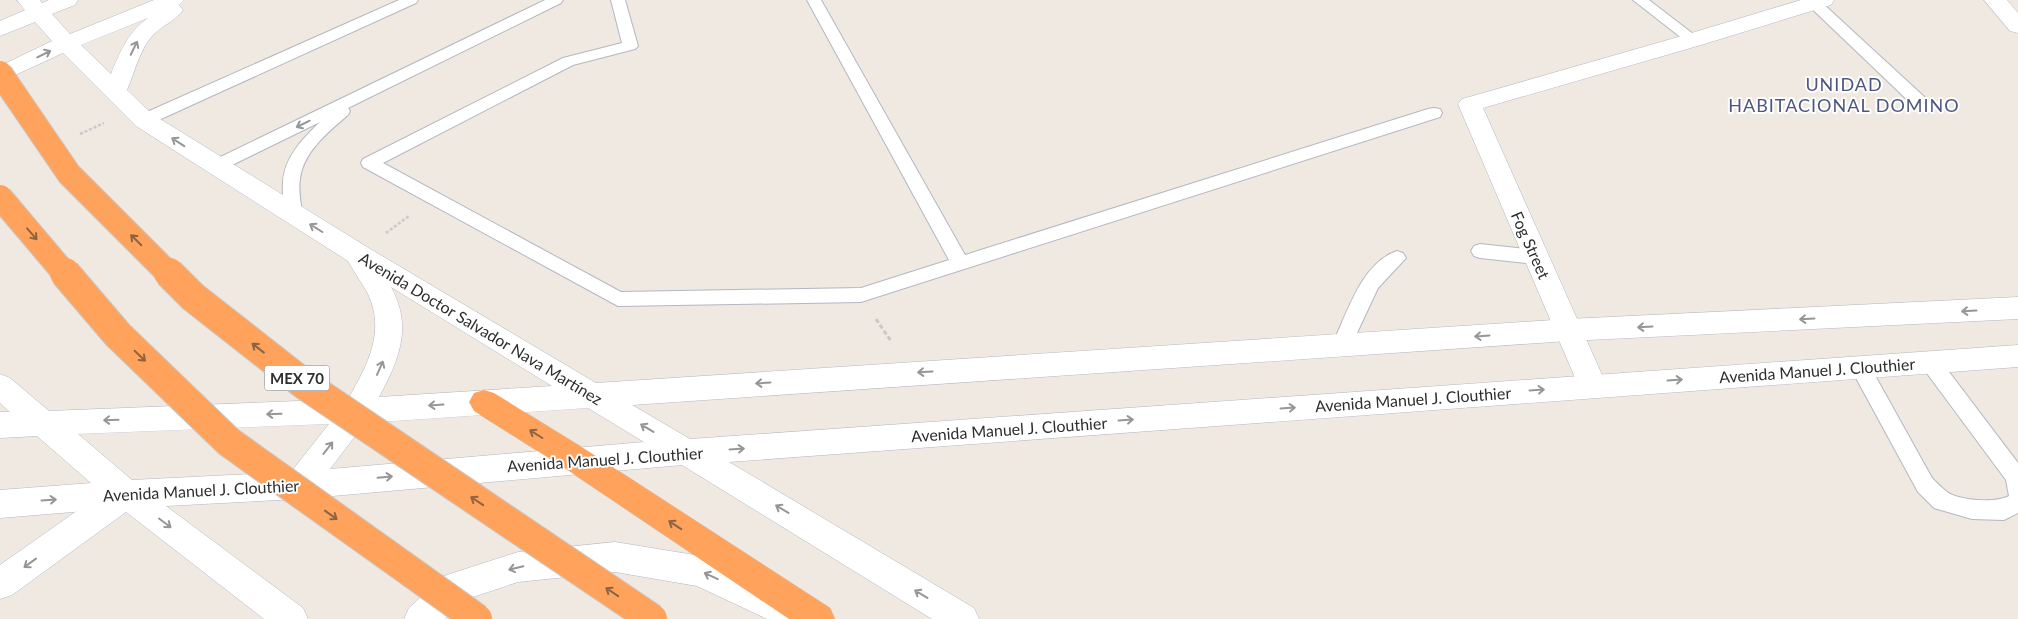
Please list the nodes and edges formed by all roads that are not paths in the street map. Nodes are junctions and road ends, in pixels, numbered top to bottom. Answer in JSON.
{"nodes":[{"id":1,"x":67,"y":0,"type":"edge"},
{"id":2,"x":173,"y":0,"type":"edge"},
{"id":3,"x":185,"y":0,"type":"edge"},
{"id":4,"x":410,"y":0,"type":"edge"},
{"id":5,"x":556,"y":0,"type":"edge"},
{"id":6,"x":618,"y":0,"type":"edge"},
{"id":7,"x":814,"y":0,"type":"edge"},
{"id":8,"x":1640,"y":0,"type":"edge"},
{"id":9,"x":1995,"y":0,"type":"edge"},
{"id":10,"x":1819,"y":1,"type":"edge"},
{"id":11,"x":33,"y":6,"type":"edge"},
{"id":12,"x":2018,"y":26,"type":"edge"},
{"id":13,"x":0,"y":29,"type":"edge"},
{"id":14,"x":1694,"y":40,"type":"junction"},
{"id":15,"x":66,"y":43,"type":"junction"},
{"id":16,"x":0,"y":74,"type":"edge"},
{"id":17,"x":115,"y":92,"type":"junction"},
{"id":18,"x":362,"y":95,"type":"junction"},
{"id":19,"x":1926,"y":108,"type":"dead end"},
{"id":20,"x":1434,"y":113,"type":"dead end"},
{"id":21,"x":144,"y":120,"type":"junction"},
{"id":22,"x":216,"y":166,"type":"junction"},
{"id":23,"x":0,"y":197,"type":"edge"},
{"id":24,"x":293,"y":214,"type":"junction"},
{"id":25,"x":1480,"y":250,"type":"dead end"},
{"id":26,"x":358,"y":254,"type":"junction"},
{"id":27,"x":1536,"y":257,"type":"junction"},
{"id":28,"x":1397,"y":258,"type":"dead end"},
{"id":29,"x":960,"y":263,"type":"junction"},
{"id":30,"x":2018,"y":308,"type":"edge"},
{"id":31,"x":1568,"y":330,"type":"junction"},
{"id":32,"x":1342,"y":345,"type":"junction"},
{"id":33,"x":2018,"y":356,"type":"edge"},
{"id":34,"x":1930,"y":362,"type":"junction"},
{"id":35,"x":1860,"y":367,"type":"junction"},
{"id":36,"x":0,"y":386,"type":"edge"},
{"id":37,"x":1592,"y":386,"type":"junction"},
{"id":38,"x":590,"y":394,"type":"junction"},
{"id":39,"x":484,"y":402,"type":"junction"},
{"id":40,"x":357,"y":411,"type":"junction"},
{"id":41,"x":45,"y":422,"type":"junction"},
{"id":42,"x":0,"y":425,"type":"edge"},
{"id":43,"x":688,"y":453,"type":"junction"},
{"id":44,"x":577,"y":460,"type":"junction"},
{"id":45,"x":299,"y":485,"type":"junction"},
{"id":46,"x":2018,"y":493,"type":"edge"},
{"id":47,"x":126,"y":494,"type":"junction"},
{"id":48,"x":2018,"y":502,"type":"edge"},
{"id":49,"x":0,"y":504,"type":"edge"},
{"id":50,"x":0,"y":584,"type":"edge"},
{"id":51,"x":291,"y":619,"type":"edge"},
{"id":52,"x":421,"y":619,"type":"edge"},
{"id":53,"x":477,"y":619,"type":"edge"},
{"id":54,"x":652,"y":619,"type":"edge"},
{"id":55,"x":802,"y":619,"type":"edge"},
{"id":56,"x":818,"y":619,"type":"edge"},
{"id":57,"x":962,"y":619,"type":"edge"}],
"edges":[{"from":1,"to":11,"type":"main road"},
{"from":2,"to":15,"type":"main road"},
{"from":17,"to":3,"type":"main road","one_way":true},
{"from":4,"to":21,"type":"lane"},
{"from":5,"to":18,"type":"lane"},
{"from":6,"to":29,"type":"lane"},
{"from":7,"to":29,"type":"lane"},
{"from":8,"to":14,"type":"lane"},
{"from":9,"to":12,"type":"main road"},
{"from":10,"to":14,"type":"main road"},
{"from":10,"to":19,"type":"lane"},
{"from":11,"to":13,"type":"main road"},
{"from":11,"to":15,"type":"main road","name":"Avenida Doctor Salvador Nava Martínez"},
{"from":14,"to":27,"type":"main road","name":"Fog Street"},
{"from":16,"to":15,"type":"main road","one_way":true},
{"from":15,"to":17,"type":"main road","name":"Avenida Doctor Salvador Nava Martínez"},
{"from":54,"to":16,"type":"highway","number":"MEX 70","one_way":true,"bridge":true},
{"from":17,"to":21,"type":"main road","name":"Avenida Doctor Salvador Nava Martínez"},
{"from":18,"to":22,"type":"lane","one_way":true},
{"from":18,"to":24,"type":"lane"},
{"from":20,"to":29,"type":"lane"},
{"from":22,"to":21,"type":"main road","name":"Avenida Doctor Salvador Nava Martínez","one_way":true},
{"from":22,"to":24,"type":"main road","name":"Avenida Doctor Salvador Nava Martínez"},
{"from":23,"to":53,"type":"highway","one_way":true,"bridge":true},
{"from":26,"to":24,"type":"main road","name":"Avenida Doctor Salvador Nava Martínez","one_way":true},
{"from":25,"to":27,"type":"lane"},
{"from":26,"to":38,"type":"main road","name":"Avenida Doctor Salvador Nava Martínez"},
{"from":40,"to":26,"type":"main road","one_way":true},
{"from":27,"to":31,"type":"main road","name":"Fog Street"},
{"from":28,"to":32,"type":"lane"},
{"from":30,"to":31,"type":"main road","one_way":true},
{"from":31,"to":32,"type":"main road","one_way":true},
{"from":31,"to":37,"type":"main road","name":"Fog Street"},
{"from":32,"to":38,"type":"main road","one_way":true},
{"from":33,"to":34,"type":"main road","name":"Avenida Manuel J. Clouthier"},
{"from":34,"to":35,"type":"main road","name":"Avenida Manuel J. Clouthier"},
{"from":34,"to":46,"type":"lane"},
{"from":37,"to":35,"type":"main road","name":"Avenida Manuel J. Clouthier","one_way":true},
{"from":35,"to":48,"type":"lane"},
{"from":36,"to":41,"type":"main road"},
{"from":43,"to":37,"type":"main road","name":"Avenida Manuel J. Clouthier","one_way":true},
{"from":38,"to":39,"type":"main road"},
{"from":43,"to":38,"type":"main road","name":"Avenida Doctor Salvador Nava Martínez","one_way":true},
{"from":39,"to":40,"type":"main road","one_way":true},
{"from":44,"to":39,"type":"highway","one_way":true},
{"from":40,"to":41,"type":"main road","one_way":true},
{"from":45,"to":40,"type":"main road","one_way":true},
{"from":41,"to":42,"type":"main road"},
{"from":41,"to":47,"type":"main road"},
{"from":43,"to":44,"type":"main road","name":"Avenida Manuel J. Clouthier"},
{"from":57,"to":43,"type":"main road","name":"Avenida Doctor Salvador Nava Martínez","one_way":true},
{"from":45,"to":44,"type":"main road","name":"Avenida Manuel J. Clouthier","one_way":true},
{"from":56,"to":44,"type":"highway","one_way":true},
{"from":45,"to":47,"type":"main road","name":"Avenida Manuel J. Clouthier"},
{"from":49,"to":47,"type":"main road","name":"Avenida Manuel J. Clouthier","one_way":true},
{"from":47,"to":50,"type":"main road","one_way":true},
{"from":47,"to":51,"type":"main road","one_way":true},
{"from":55,"to":52,"type":"main road","one_way":true}]}
